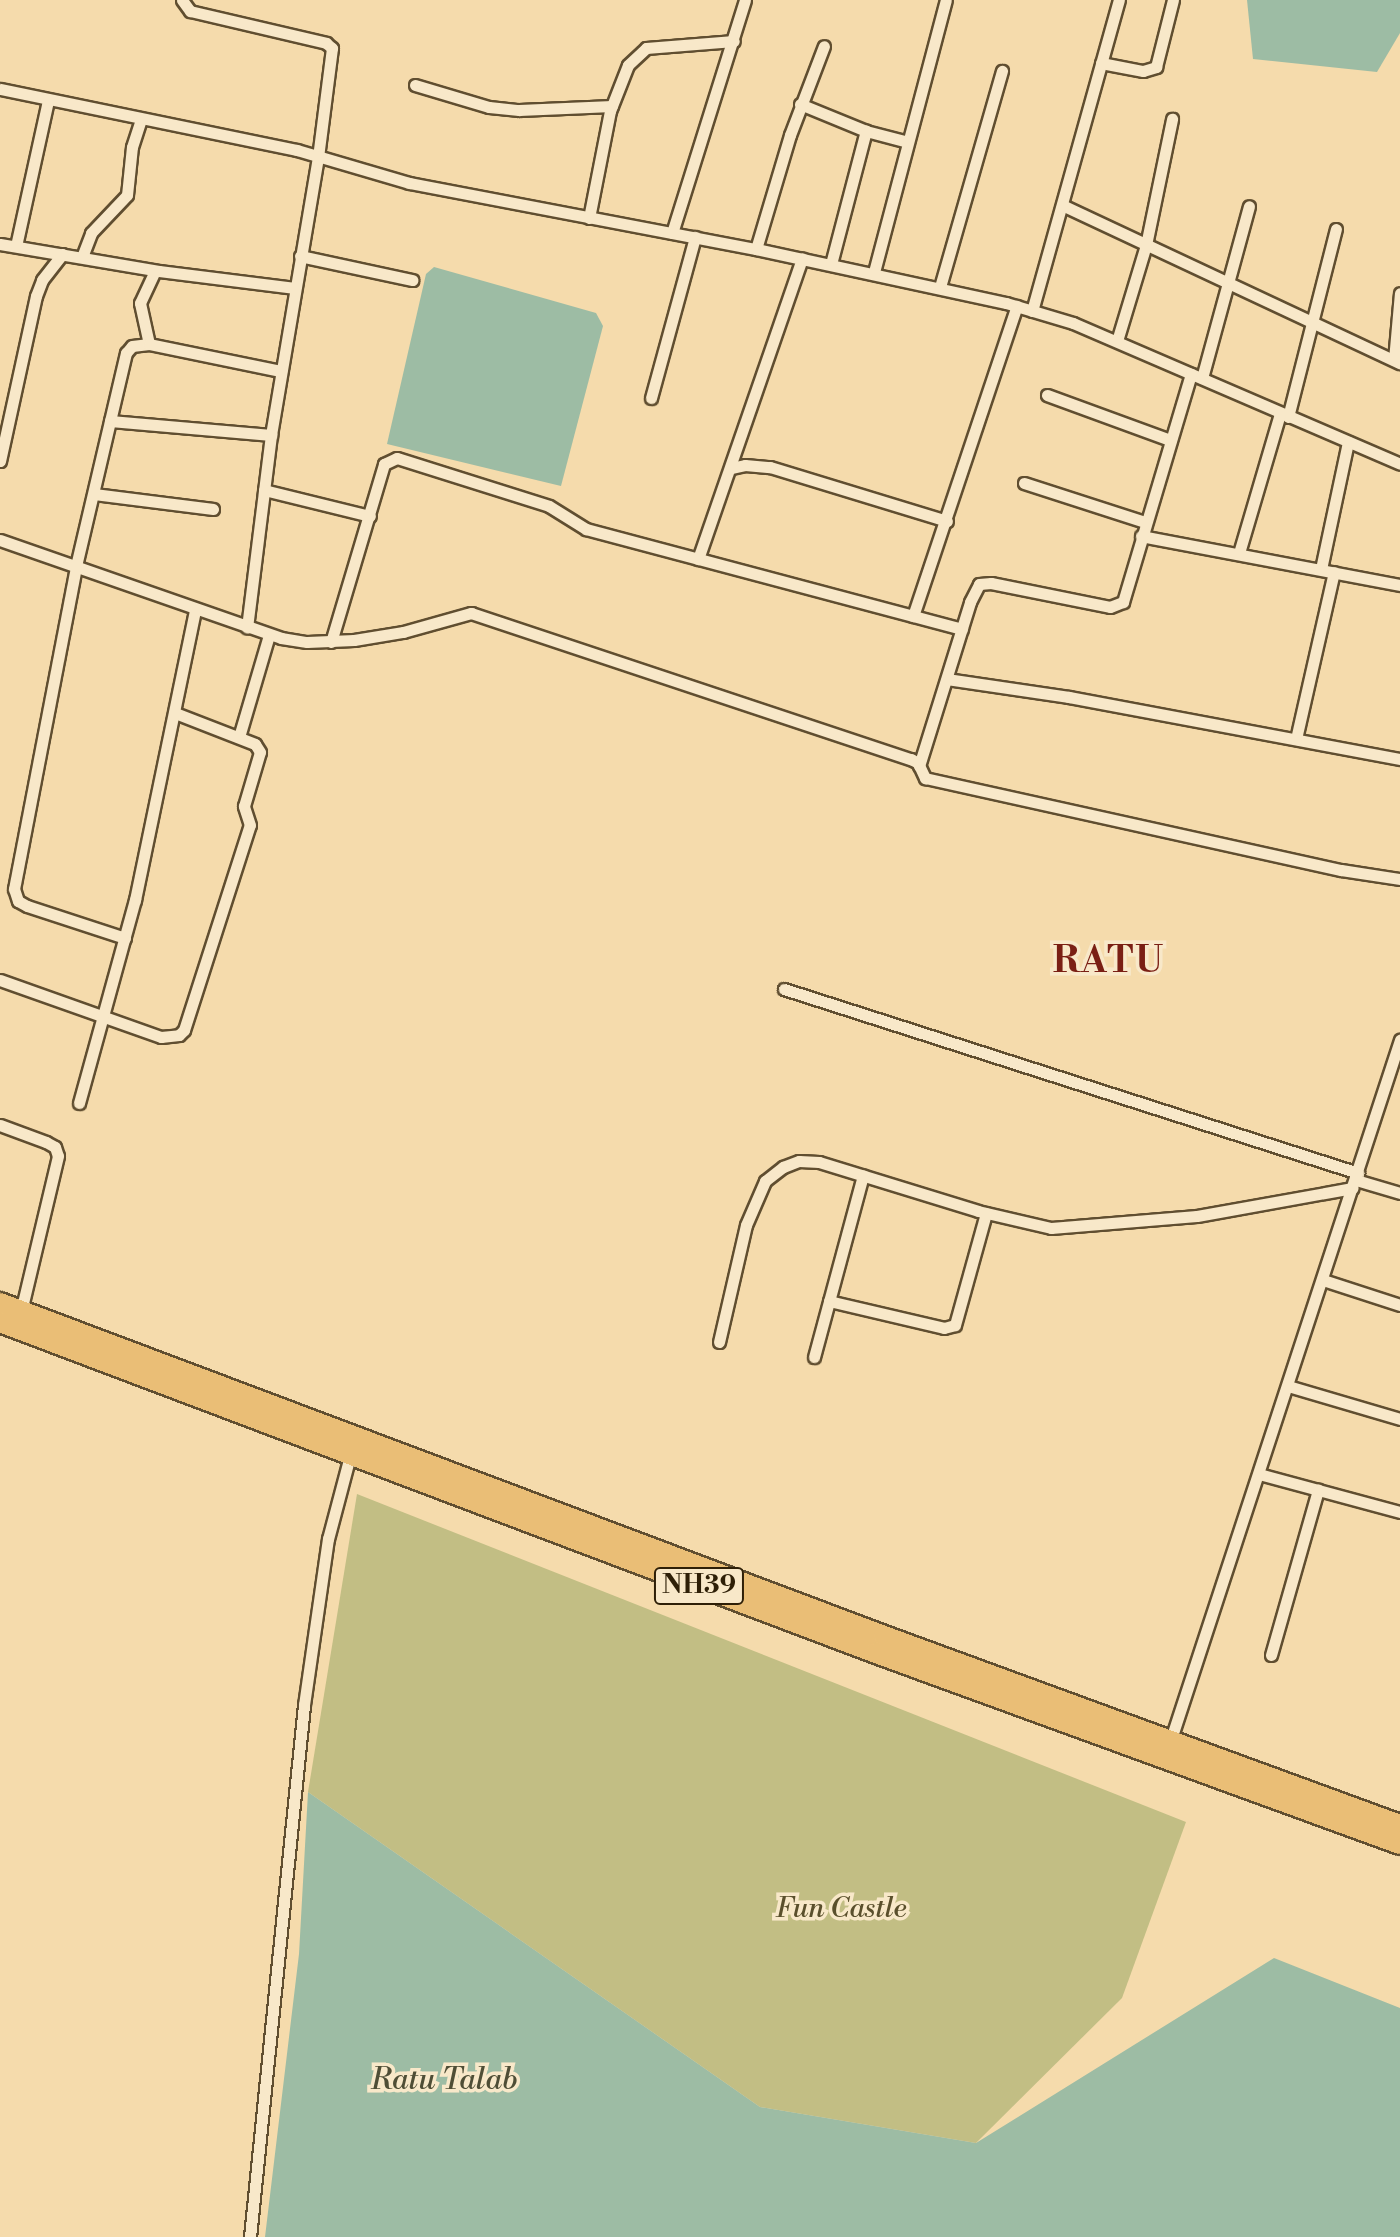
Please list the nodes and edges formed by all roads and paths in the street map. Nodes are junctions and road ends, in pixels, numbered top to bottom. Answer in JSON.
{"nodes":[{"id":1,"x":182,"y":0,"type":"edge"},
{"id":2,"x":745,"y":0,"type":"edge"},
{"id":3,"x":946,"y":0,"type":"edge"},
{"id":4,"x":1119,"y":0,"type":"edge"},
{"id":5,"x":1173,"y":0,"type":"edge"},
{"id":6,"x":734,"y":41,"type":"junction"},
{"id":7,"x":824,"y":46,"type":"dead end"},
{"id":8,"x":1101,"y":63,"type":"junction"},
{"id":9,"x":1002,"y":71,"type":"dead end"},
{"id":10,"x":415,"y":85,"type":"dead end"},
{"id":11,"x":0,"y":89,"type":"edge"},
{"id":12,"x":48,"y":100,"type":"junction"},
{"id":13,"x":800,"y":104,"type":"junction"},
{"id":14,"x":612,"y":106,"type":"junction"},
{"id":15,"x":141,"y":119,"type":"junction"},
{"id":16,"x":1172,"y":119,"type":"dead end"},
{"id":17,"x":866,"y":131,"type":"junction"},
{"id":18,"x":908,"y":142,"type":"junction"},
{"id":19,"x":318,"y":157,"type":"junction"},
{"id":20,"x":1062,"y":205,"type":"junction"},
{"id":21,"x":1249,"y":206,"type":"dead end"},
{"id":22,"x":589,"y":218,"type":"junction"},
{"id":23,"x":1336,"y":229,"type":"dead end"},
{"id":24,"x":672,"y":233,"type":"junction"},
{"id":25,"x":695,"y":237,"type":"junction"},
{"id":26,"x":0,"y":244,"type":"edge"},
{"id":27,"x":1146,"y":245,"type":"junction"},
{"id":28,"x":16,"y":246,"type":"junction"},
{"id":29,"x":756,"y":249,"type":"junction"},
{"id":30,"x":62,"y":254,"type":"junction"},
{"id":31,"x":300,"y":256,"type":"junction"},
{"id":32,"x":82,"y":257,"type":"junction"},
{"id":33,"x":802,"y":258,"type":"junction"},
{"id":34,"x":831,"y":264,"type":"junction"},
{"id":35,"x":155,"y":271,"type":"junction"},
{"id":36,"x":874,"y":272,"type":"junction"},
{"id":37,"x":412,"y":280,"type":"dead end"},
{"id":38,"x":1228,"y":283,"type":"junction"},
{"id":39,"x":940,"y":287,"type":"junction"},
{"id":40,"x":295,"y":288,"type":"junction"},
{"id":41,"x":1400,"y":293,"type":"edge"},
{"id":42,"x":1017,"y":306,"type":"junction"},
{"id":43,"x":1032,"y":311,"type":"junction"},
{"id":44,"x":1311,"y":321,"type":"junction"},
{"id":45,"x":1117,"y":341,"type":"junction"},
{"id":46,"x":149,"y":344,"type":"junction"},
{"id":47,"x":1397,"y":362,"type":"edge"},
{"id":48,"x":281,"y":371,"type":"junction"},
{"id":49,"x":1196,"y":376,"type":"junction"},
{"id":50,"x":1047,"y":395,"type":"dead end"},
{"id":51,"x":651,"y":398,"type":"dead end"},
{"id":52,"x":1284,"y":415,"type":"junction"},
{"id":53,"x":110,"y":421,"type":"junction"},
{"id":54,"x":271,"y":435,"type":"junction"},
{"id":55,"x":1170,"y":440,"type":"junction"},
{"id":56,"x":1348,"y":442,"type":"junction"},
{"id":57,"x":0,"y":461,"type":"edge"},
{"id":58,"x":1400,"y":464,"type":"edge"},
{"id":59,"x":731,"y":468,"type":"junction"},
{"id":60,"x":1024,"y":483,"type":"dead end"},
{"id":61,"x":264,"y":490,"type":"junction"},
{"id":62,"x":94,"y":494,"type":"junction"},
{"id":63,"x":213,"y":509,"type":"dead end"},
{"id":64,"x":370,"y":516,"type":"junction"},
{"id":65,"x":947,"y":521,"type":"junction"},
{"id":66,"x":1145,"y":522,"type":"junction"},
{"id":67,"x":1141,"y":536,"type":"junction"},
{"id":68,"x":0,"y":540,"type":"edge"},
{"id":69,"x":1239,"y":553,"type":"junction"},
{"id":70,"x":698,"y":559,"type":"junction"},
{"id":71,"x":76,"y":566,"type":"junction"},
{"id":72,"x":1321,"y":569,"type":"junction"},
{"id":73,"x":1334,"y":572,"type":"junction"},
{"id":74,"x":1400,"y":585,"type":"edge"},
{"id":75,"x":195,"y":610,"type":"junction"},
{"id":76,"x":913,"y":616,"type":"junction"},
{"id":77,"x":247,"y":628,"type":"junction"},
{"id":78,"x":962,"y":629,"type":"junction"},
{"id":79,"x":269,"y":635,"type":"junction"},
{"id":80,"x":331,"y":642,"type":"junction"},
{"id":81,"x":947,"y":679,"type":"junction"},
{"id":82,"x":175,"y":713,"type":"junction"},
{"id":83,"x":239,"y":737,"type":"junction"},
{"id":84,"x":1296,"y":739,"type":"junction"},
{"id":85,"x":1400,"y":759,"type":"edge"},
{"id":86,"x":919,"y":766,"type":"junction"},
{"id":87,"x":1400,"y":879,"type":"edge"},
{"id":88,"x":125,"y":938,"type":"junction"},
{"id":89,"x":0,"y":980,"type":"edge"},
{"id":90,"x":784,"y":989,"type":"dead end"},
{"id":91,"x":102,"y":1017,"type":"junction"},
{"id":92,"x":1400,"y":1040,"type":"edge"},
{"id":93,"x":79,"y":1103,"type":"dead end"},
{"id":94,"x":0,"y":1125,"type":"edge"},
{"id":95,"x":863,"y":1176,"type":"junction"},
{"id":96,"x":1356,"y":1180,"type":"junction"},
{"id":97,"x":1400,"y":1193,"type":"edge"},
{"id":98,"x":986,"y":1213,"type":"junction"},
{"id":99,"x":1323,"y":1280,"type":"junction"},
{"id":100,"x":829,"y":1301,"type":"junction"},
{"id":101,"x":0,"y":1303,"type":"edge"},
{"id":102,"x":1400,"y":1305,"type":"edge"},
{"id":103,"x":21,"y":1311,"type":"junction"},
{"id":104,"x":0,"y":1322,"type":"edge"},
{"id":105,"x":719,"y":1342,"type":"dead end"},
{"id":106,"x":814,"y":1357,"type":"dead end"},
{"id":107,"x":1288,"y":1386,"type":"junction"},
{"id":108,"x":1400,"y":1419,"type":"edge"},
{"id":109,"x":350,"y":1456,"type":"junction"},
{"id":110,"x":1259,"y":1474,"type":"junction"},
{"id":111,"x":1318,"y":1490,"type":"junction"},
{"id":112,"x":1400,"y":1512,"type":"edge"},
{"id":113,"x":1271,"y":1655,"type":"dead end"},
{"id":114,"x":1171,"y":1739,"type":"junction"},
{"id":115,"x":1400,"y":1825,"type":"edge"},
{"id":116,"x":1400,"y":1844,"type":"edge"},
{"id":117,"x":250,"y":2237,"type":"edge"}],
"edges":[{"from":1,"to":19,"type":"street"},
{"from":2,"to":6,"type":"street"},
{"from":3,"to":18,"type":"street"},
{"from":4,"to":8,"type":"street"},
{"from":5,"to":8,"type":"street"},
{"from":6,"to":14,"type":"street"},
{"from":6,"to":24,"type":"street"},
{"from":7,"to":13,"type":"street"},
{"from":8,"to":20,"type":"street"},
{"from":9,"to":39,"type":"street"},
{"from":10,"to":14,"type":"street"},
{"from":11,"to":12,"type":"street"},
{"from":12,"to":15,"type":"street"},
{"from":12,"to":28,"type":"street"},
{"from":13,"to":17,"type":"street"},
{"from":13,"to":29,"type":"street"},
{"from":14,"to":22,"type":"street"},
{"from":15,"to":19,"type":"street"},
{"from":15,"to":32,"type":"street"},
{"from":16,"to":27,"type":"street"},
{"from":17,"to":18,"type":"street"},
{"from":17,"to":34,"type":"street"},
{"from":18,"to":36,"type":"street"},
{"from":19,"to":22,"type":"street"},
{"from":19,"to":31,"type":"street"},
{"from":20,"to":27,"type":"street"},
{"from":20,"to":43,"type":"street"},
{"from":21,"to":38,"type":"street"},
{"from":22,"to":24,"type":"street"},
{"from":23,"to":44,"type":"street"},
{"from":24,"to":25,"type":"street"},
{"from":25,"to":29,"type":"street"},
{"from":25,"to":51,"type":"street"},
{"from":26,"to":28,"type":"street"},
{"from":27,"to":38,"type":"street"},
{"from":27,"to":45,"type":"street"},
{"from":28,"to":30,"type":"street"},
{"from":29,"to":33,"type":"street"},
{"from":30,"to":32,"type":"street"},
{"from":30,"to":57,"type":"street"},
{"from":31,"to":37,"type":"street"},
{"from":31,"to":40,"type":"street"},
{"from":32,"to":35,"type":"street"},
{"from":33,"to":34,"type":"street"},
{"from":33,"to":59,"type":"street"},
{"from":34,"to":36,"type":"street"},
{"from":35,"to":40,"type":"street"},
{"from":35,"to":46,"type":"street"},
{"from":36,"to":39,"type":"street"},
{"from":38,"to":44,"type":"street"},
{"from":38,"to":49,"type":"street"},
{"from":39,"to":42,"type":"street"},
{"from":40,"to":48,"type":"street"},
{"from":41,"to":47,"type":"street"},
{"from":42,"to":43,"type":"street"},
{"from":42,"to":65,"type":"street"},
{"from":43,"to":45,"type":"street"},
{"from":44,"to":47,"type":"street"},
{"from":44,"to":52,"type":"street"},
{"from":45,"to":49,"type":"street"},
{"from":46,"to":48,"type":"street"},
{"from":46,"to":53,"type":"street"},
{"from":48,"to":54,"type":"street"},
{"from":49,"to":52,"type":"street"},
{"from":49,"to":55,"type":"street"},
{"from":50,"to":55,"type":"street"},
{"from":52,"to":56,"type":"street"},
{"from":52,"to":69,"type":"street"},
{"from":53,"to":54,"type":"street"},
{"from":53,"to":62,"type":"street"},
{"from":54,"to":61,"type":"street"},
{"from":55,"to":66,"type":"street"},
{"from":56,"to":58,"type":"street"},
{"from":56,"to":72,"type":"street"},
{"from":59,"to":65,"type":"street"},
{"from":59,"to":70,"type":"street"},
{"from":60,"to":66,"type":"street"},
{"from":61,"to":64,"type":"street"},
{"from":61,"to":77,"type":"street"},
{"from":62,"to":63,"type":"street"},
{"from":62,"to":71,"type":"street"},
{"from":64,"to":70,"type":"street"},
{"from":64,"to":80,"type":"street"},
{"from":65,"to":76,"type":"street"},
{"from":66,"to":67,"type":"street"},
{"from":67,"to":69,"type":"street"},
{"from":67,"to":78,"type":"street"},
{"from":68,"to":71,"type":"street"},
{"from":69,"to":72,"type":"street"},
{"from":70,"to":76,"type":"street"},
{"from":71,"to":75,"type":"street"},
{"from":71,"to":88,"type":"street"},
{"from":72,"to":73,"type":"street"},
{"from":73,"to":74,"type":"street"},
{"from":73,"to":84,"type":"street"},
{"from":75,"to":77,"type":"street"},
{"from":75,"to":82,"type":"street"},
{"from":76,"to":78,"type":"street"},
{"from":77,"to":79,"type":"street"},
{"from":78,"to":81,"type":"street"},
{"from":79,"to":80,"type":"street"},
{"from":79,"to":83,"type":"street"},
{"from":80,"to":86,"type":"street"},
{"from":81,"to":84,"type":"street"},
{"from":81,"to":86,"type":"street"},
{"from":82,"to":83,"type":"street"},
{"from":82,"to":88,"type":"street"},
{"from":83,"to":91,"type":"street"},
{"from":84,"to":85,"type":"street"},
{"from":86,"to":87,"type":"street"},
{"from":88,"to":91,"type":"street"},
{"from":89,"to":91,"type":"street"},
{"from":90,"to":96,"type":"street"},
{"from":91,"to":93,"type":"street"},
{"from":92,"to":96,"type":"street"},
{"from":94,"to":103,"type":"street"},
{"from":95,"to":98,"type":"street"},
{"from":95,"to":100,"type":"street"},
{"from":95,"to":105,"type":"street"},
{"from":96,"to":97,"type":"street"},
{"from":96,"to":98,"type":"street"},
{"from":96,"to":99,"type":"street"},
{"from":98,"to":100,"type":"street"},
{"from":99,"to":102,"type":"street"},
{"from":99,"to":107,"type":"street"},
{"from":100,"to":106,"type":"street"},
{"from":101,"to":103,"type":"highway","number":"NH39"},
{"from":103,"to":114,"type":"highway","number":"NH39"},
{"from":104,"to":109,"type":"highway","number":"NH39"},
{"from":107,"to":108,"type":"street"},
{"from":107,"to":110,"type":"street"},
{"from":109,"to":116,"type":"highway","number":"NH39"},
{"from":109,"to":117,"type":"street"},
{"from":110,"to":111,"type":"street"},
{"from":110,"to":114,"type":"street"},
{"from":111,"to":112,"type":"street"},
{"from":111,"to":113,"type":"street"},
{"from":114,"to":115,"type":"highway","number":"NH39"}]}
